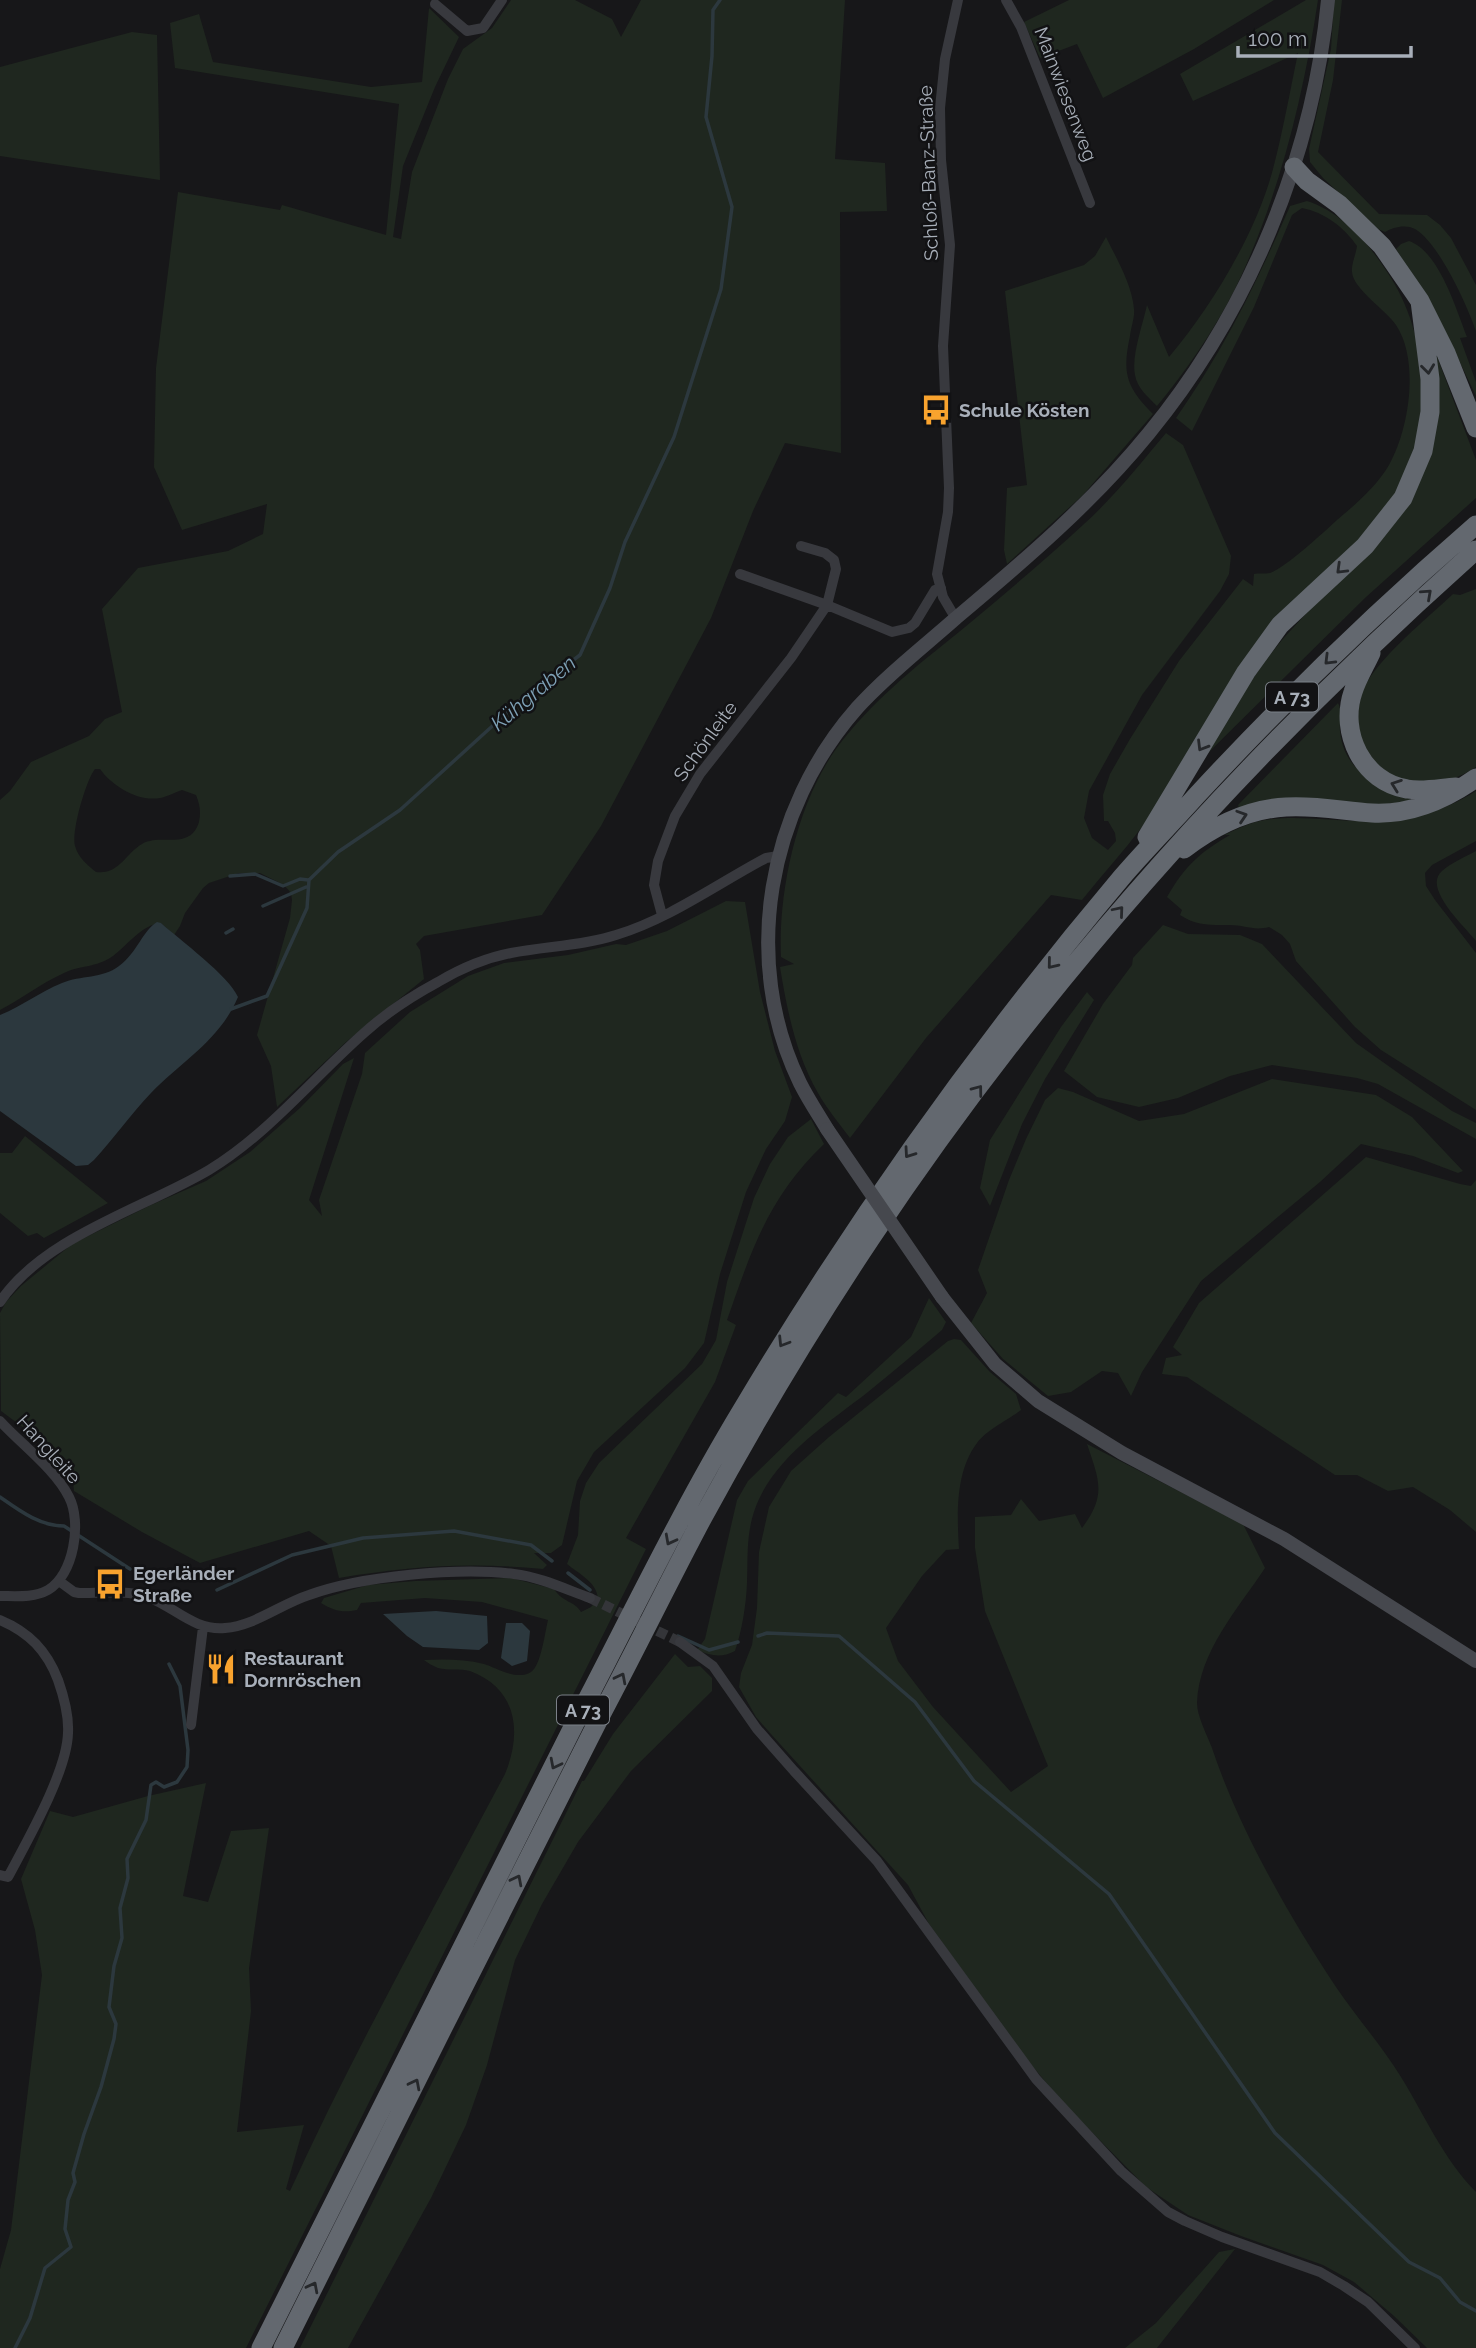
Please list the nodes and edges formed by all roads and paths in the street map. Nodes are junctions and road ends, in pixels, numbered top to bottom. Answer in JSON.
{"nodes":[{"id":1,"x":502,"y":0,"type":"edge"},
{"id":2,"x":958,"y":0,"type":"edge"},
{"id":3,"x":1006,"y":0,"type":"edge"},
{"id":4,"x":1328,"y":0,"type":"edge"},
{"id":5,"x":435,"y":4,"type":"dead end"},
{"id":6,"x":1294,"y":167,"type":"junction"},
{"id":7,"x":1090,"y":203,"type":"dead end"},
{"id":8,"x":1420,"y":301,"type":"junction"},
{"id":9,"x":1475,"y":423,"type":"edge"},
{"id":10,"x":1472,"y":528,"type":"edge"},
{"id":11,"x":801,"y":546,"type":"dead end"},
{"id":12,"x":1476,"y":550,"type":"edge"},
{"id":13,"x":740,"y":575,"type":"dead end"},
{"id":14,"x":942,"y":593,"type":"junction"},
{"id":15,"x":827,"y":605,"type":"junction"},
{"id":16,"x":956,"y":619,"type":"junction"},
{"id":17,"x":1378,"y":639,"type":"junction"},
{"id":18,"x":1470,"y":782,"type":"edge"},
{"id":19,"x":778,"y":856,"type":"junction"},
{"id":20,"x":1126,"y":873,"type":"junction"},
{"id":21,"x":1145,"y":880,"type":"junction"},
{"id":22,"x":662,"y":915,"type":"junction"},
{"id":23,"x":0,"y":1302,"type":"edge"},
{"id":24,"x":0,"y":1421,"type":"edge"},
{"id":25,"x":59,"y":1581,"type":"junction"},
{"id":26,"x":0,"y":1596,"type":"edge"},
{"id":27,"x":590,"y":1598,"type":"tunnel mouth"},
{"id":28,"x":0,"y":1620,"type":"edge"},
{"id":29,"x":204,"y":1627,"type":"junction"},
{"id":30,"x":680,"y":1642,"type":"tunnel mouth"},
{"id":31,"x":1476,"y":1661,"type":"edge"},
{"id":32,"x":191,"y":1725,"type":"dead end"},
{"id":33,"x":0,"y":1875,"type":"edge"},
{"id":34,"x":261,"y":2348,"type":"edge"},
{"id":35,"x":283,"y":2348,"type":"edge"},
{"id":36,"x":1415,"y":2348,"type":"edge"}],
"edges":[{"from":1,"to":5,"type":"street"},
{"from":2,"to":14,"type":"street","name":"Schloß-Banz-Straße"},
{"from":3,"to":7,"type":"street","name":"Mainwiesenweg"},
{"from":4,"to":6,"type":"street"},
{"from":6,"to":8,"type":"highway"},
{"from":6,"to":16,"type":"street"},
{"from":8,"to":9,"type":"highway"},
{"from":8,"to":20,"type":"highway","one_way":true},
{"from":10,"to":20,"type":"highway","number":"A 73","one_way":true},
{"from":11,"to":15,"type":"street","name":"Schönleite"},
{"from":17,"to":12,"type":"highway","number":"A 73","one_way":true},
{"from":13,"to":15,"type":"street"},
{"from":14,"to":15,"type":"street"},
{"from":14,"to":16,"type":"street"},
{"from":15,"to":22,"type":"street","name":"Schönleite"},
{"from":16,"to":19,"type":"street"},
{"from":18,"to":17,"type":"highway","one_way":true},
{"from":17,"to":21,"type":"highway","number":"A 73"},
{"from":21,"to":18,"type":"highway","one_way":true},
{"from":19,"to":22,"type":"street"},
{"from":19,"to":31,"type":"street","bridge":true},
{"from":20,"to":34,"type":"highway","number":"A 73","one_way":true},
{"from":35,"to":21,"type":"highway","number":"A 73","one_way":true},
{"from":22,"to":23,"type":"street"},
{"from":24,"to":25,"type":"street","name":"Hangleite"},
{"from":25,"to":26,"type":"street"},
{"from":25,"to":29,"type":"street"},
{"from":27,"to":29,"type":"street"},
{"from":28,"to":33,"type":"street"},
{"from":29,"to":32,"type":"street"},
{"from":30,"to":36,"type":"street"}]}
